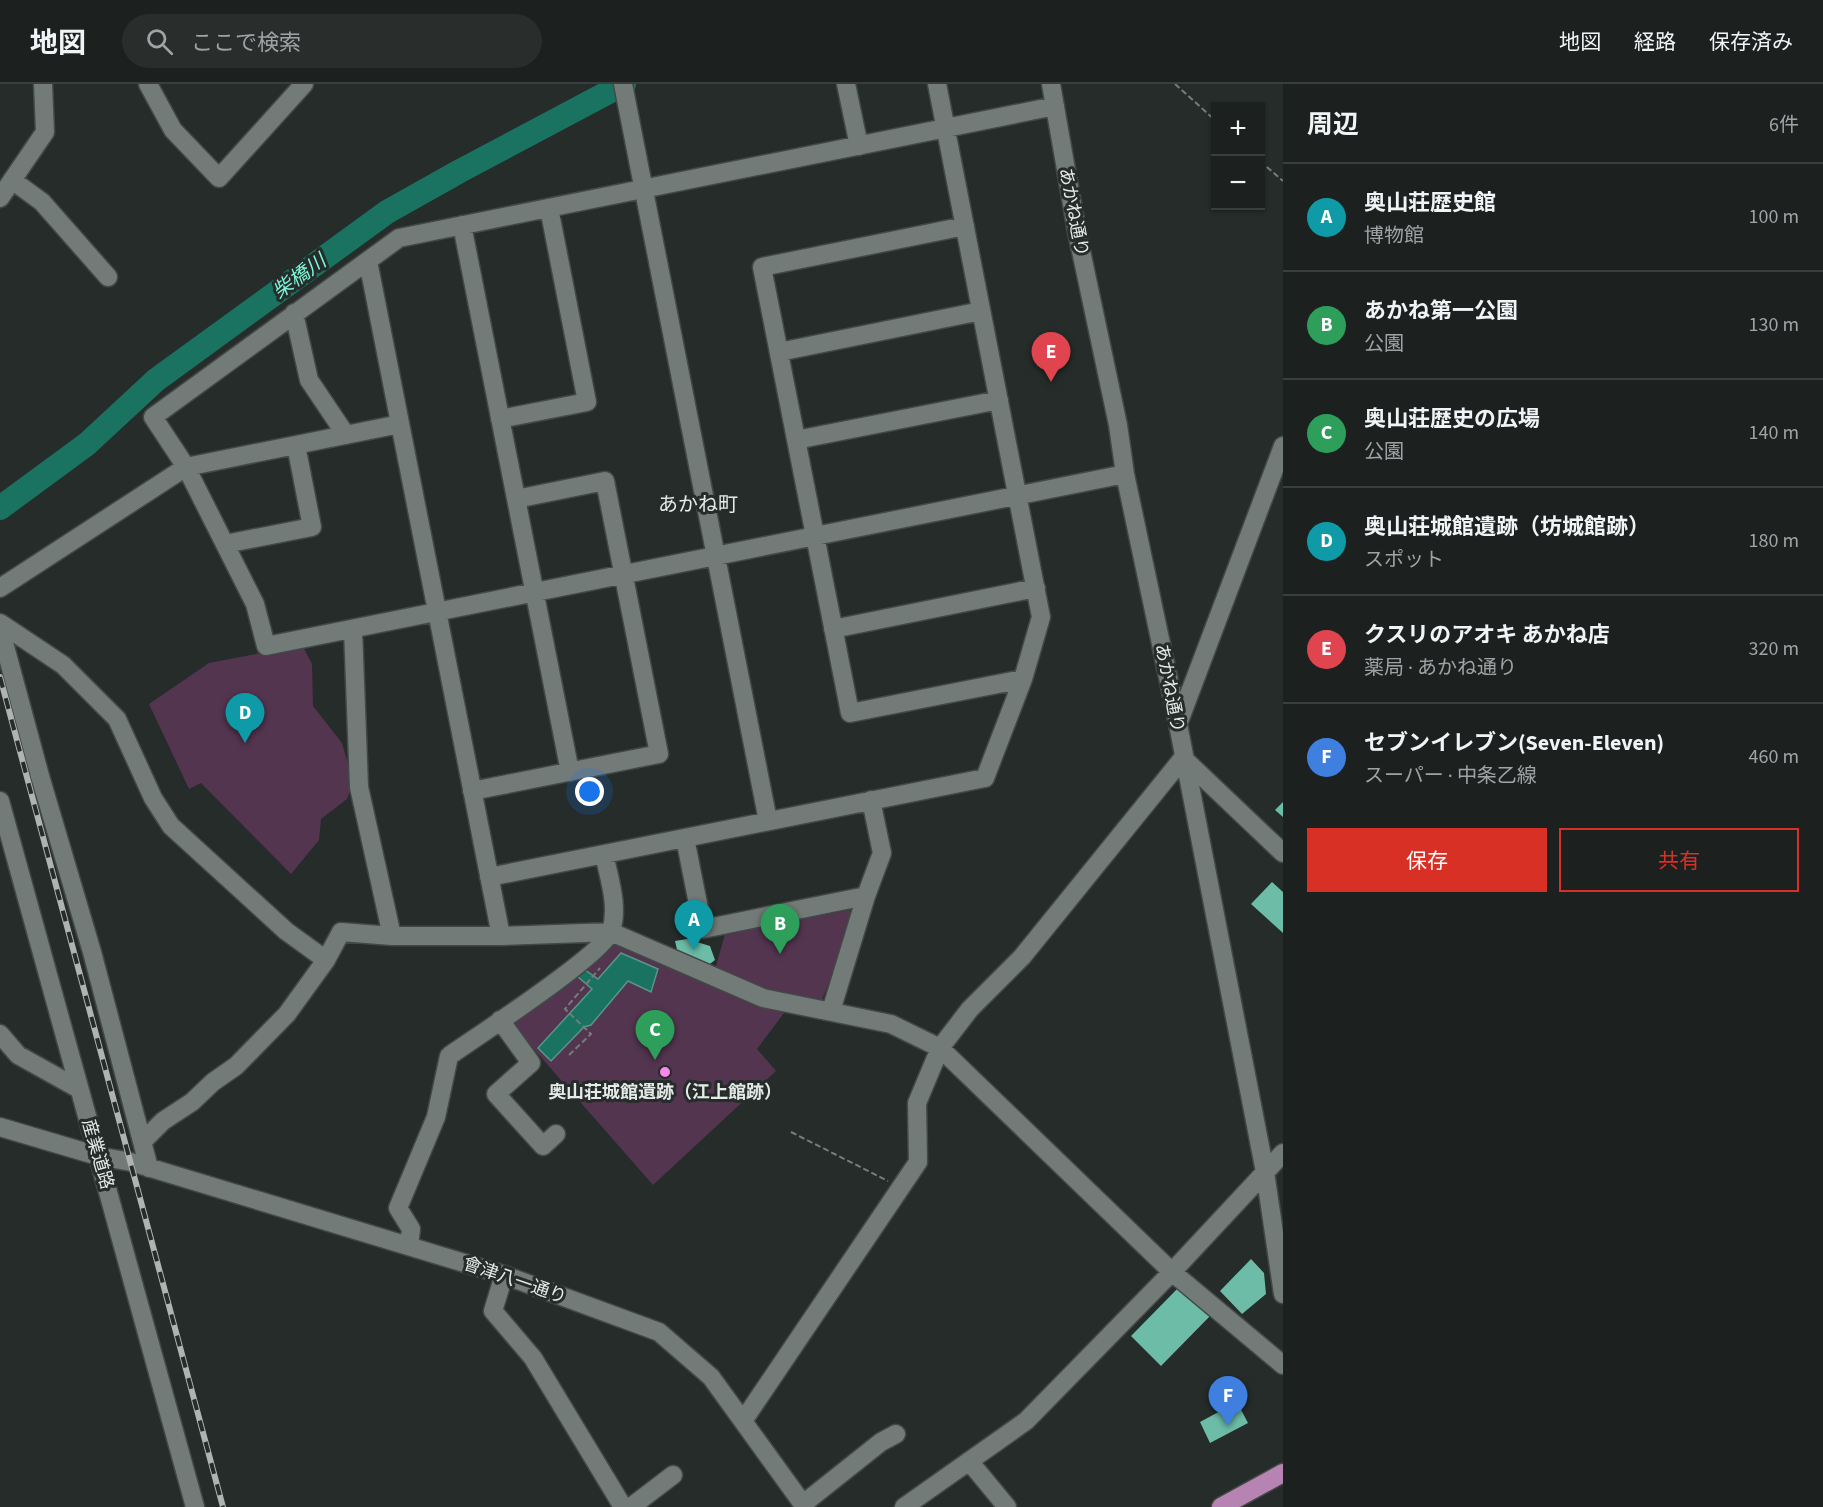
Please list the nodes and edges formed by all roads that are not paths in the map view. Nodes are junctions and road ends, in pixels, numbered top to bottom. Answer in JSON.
{"nodes":[{"id":1,"x":43,"y":84,"type":"edge"},
{"id":2,"x":148,"y":84,"type":"edge"},
{"id":3,"x":304,"y":84,"type":"edge"},
{"id":4,"x":623,"y":84,"type":"edge"},
{"id":5,"x":846,"y":84,"type":"edge"},
{"id":6,"x":937,"y":84,"type":"edge"},
{"id":7,"x":1051,"y":84,"type":"edge"},
{"id":8,"x":1055,"y":106,"type":"junction"},
{"id":9,"x":945,"y":128,"type":"junction"},
{"id":10,"x":859,"y":146,"type":"junction"},
{"id":11,"x":12,"y":180,"type":"junction"},
{"id":12,"x":644,"y":189,"type":"junction"},
{"id":13,"x":0,"y":198,"type":"edge"},
{"id":14,"x":549,"y":208,"type":"junction"},
{"id":15,"x":462,"y":225,"type":"junction"},
{"id":16,"x":965,"y":226,"type":"junction"},
{"id":17,"x":368,"y":261,"type":"junction"},
{"id":18,"x":108,"y":277,"type":"dead end"},
{"id":19,"x":981,"y":311,"type":"junction"},
{"id":20,"x":294,"y":314,"type":"junction"},
{"id":21,"x":779,"y":352,"type":"junction"},
{"id":22,"x":999,"y":399,"type":"junction"},
{"id":23,"x":500,"y":419,"type":"junction"},
{"id":24,"x":400,"y":424,"type":"junction"},
{"id":25,"x":346,"y":435,"type":"junction"},
{"id":26,"x":796,"y":440,"type":"junction"},
{"id":27,"x":296,"y":445,"type":"junction"},
{"id":28,"x":1283,"y":446,"type":"edge"},
{"id":29,"x":186,"y":467,"type":"junction"},
{"id":30,"x":1125,"y":474,"type":"junction"},
{"id":31,"x":1018,"y":495,"type":"junction"},
{"id":32,"x":516,"y":499,"type":"junction"},
{"id":33,"x":815,"y":536,"type":"junction"},
{"id":34,"x":225,"y":544,"type":"junction"},
{"id":35,"x":716,"y":556,"type":"junction"},
{"id":36,"x":623,"y":574,"type":"junction"},
{"id":37,"x":0,"y":588,"type":"edge"},
{"id":38,"x":1036,"y":588,"type":"junction"},
{"id":39,"x":534,"y":592,"type":"junction"},
{"id":40,"x":437,"y":612,"type":"junction"},
{"id":41,"x":0,"y":623,"type":"edge"},
{"id":42,"x":0,"y":628,"type":"edge"},
{"id":43,"x":353,"y":628,"type":"junction"},
{"id":44,"x":833,"y":629,"type":"junction"},
{"id":45,"x":1023,"y":679,"type":"junction"},
{"id":46,"x":1178,"y":724,"type":"junction"},
{"id":47,"x":1183,"y":759,"type":"junction"},
{"id":48,"x":570,"y":772,"type":"junction"},
{"id":49,"x":472,"y":791,"type":"junction"},
{"id":50,"x":871,"y":800,"type":"junction"},
{"id":51,"x":0,"y":801,"type":"edge"},
{"id":52,"x":768,"y":821,"type":"junction"},
{"id":53,"x":4,"y":838,"type":"edge"},
{"id":54,"x":685,"y":838,"type":"junction"},
{"id":55,"x":1283,"y":853,"type":"edge"},
{"id":56,"x":604,"y":854,"type":"junction"},
{"id":57,"x":489,"y":877,"type":"junction"},
{"id":58,"x":866,"y":896,"type":"junction"},
{"id":59,"x":611,"y":932,"type":"junction"},
{"id":60,"x":392,"y":936,"type":"junction"},
{"id":61,"x":501,"y":936,"type":"junction"},
{"id":62,"x":326,"y":960,"type":"junction"},
{"id":63,"x":831,"y":1011,"type":"junction"},
{"id":64,"x":500,"y":1020,"type":"junction"},
{"id":65,"x":0,"y":1034,"type":"edge"},
{"id":66,"x":940,"y":1048,"type":"junction"},
{"id":67,"x":79,"y":1089,"type":"junction"},
{"id":68,"x":0,"y":1126,"type":"edge"},
{"id":69,"x":556,"y":1134,"type":"dead end"},
{"id":70,"x":142,"y":1142,"type":"junction"},
{"id":71,"x":1283,"y":1153,"type":"edge"},
{"id":72,"x":98,"y":1156,"type":"junction"},
{"id":73,"x":149,"y":1168,"type":"junction"},
{"id":74,"x":1265,"y":1172,"type":"junction"},
{"id":75,"x":409,"y":1246,"type":"junction"},
{"id":76,"x":1172,"y":1272,"type":"junction"},
{"id":77,"x":504,"y":1275,"type":"junction"},
{"id":78,"x":1283,"y":1294,"type":"edge"},
{"id":79,"x":1283,"y":1365,"type":"edge"},
{"id":80,"x":743,"y":1421,"type":"junction"},
{"id":81,"x":896,"y":1434,"type":"dead end"},
{"id":82,"x":969,"y":1461,"type":"junction"},
{"id":83,"x":1283,"y":1473,"type":"edge"},
{"id":84,"x":673,"y":1475,"type":"dead end"},
{"id":85,"x":1228,"y":1505,"type":"edge"},
{"id":86,"x":804,"y":1506,"type":"edge"},
{"id":87,"x":195,"y":1507,"type":"edge"},
{"id":88,"x":622,"y":1507,"type":"edge"},
{"id":89,"x":631,"y":1507,"type":"edge"},
{"id":90,"x":904,"y":1507,"type":"edge"},
{"id":91,"x":1008,"y":1507,"type":"edge"}],
"edges":[{"from":1,"to":11,"type":"street"},
{"from":2,"to":3,"type":"street"},
{"from":4,"to":12,"type":"street"},
{"from":5,"to":10,"type":"street"},
{"from":6,"to":9,"type":"street"},
{"from":7,"to":8,"type":"street","name":"あかね通り"},
{"from":8,"to":9,"type":"street"},
{"from":8,"to":30,"type":"street","name":"あかね通り"},
{"from":9,"to":10,"type":"street"},
{"from":9,"to":16,"type":"street"},
{"from":10,"to":12,"type":"street"},
{"from":11,"to":13,"type":"street"},
{"from":11,"to":18,"type":"street"},
{"from":12,"to":14,"type":"street"},
{"from":12,"to":35,"type":"street"},
{"from":14,"to":15,"type":"street"},
{"from":14,"to":23,"type":"street"},
{"from":15,"to":17,"type":"street"},
{"from":15,"to":23,"type":"street"},
{"from":16,"to":19,"type":"street"},
{"from":16,"to":21,"type":"street"},
{"from":17,"to":20,"type":"street"},
{"from":17,"to":24,"type":"street"},
{"from":19,"to":21,"type":"street"},
{"from":19,"to":22,"type":"street"},
{"from":20,"to":25,"type":"street"},
{"from":20,"to":29,"type":"street"},
{"from":21,"to":26,"type":"street"},
{"from":22,"to":26,"type":"street"},
{"from":22,"to":31,"type":"street"},
{"from":23,"to":32,"type":"street"},
{"from":24,"to":25,"type":"street"},
{"from":24,"to":40,"type":"street"},
{"from":25,"to":27,"type":"street"},
{"from":26,"to":33,"type":"street"},
{"from":27,"to":29,"type":"street"},
{"from":27,"to":34,"type":"street"},
{"from":28,"to":46,"type":"street"},
{"from":29,"to":34,"type":"street"},
{"from":29,"to":37,"type":"street"},
{"from":30,"to":31,"type":"street"},
{"from":30,"to":46,"type":"street","name":"あかね通り"},
{"from":31,"to":33,"type":"street"},
{"from":31,"to":38,"type":"street"},
{"from":32,"to":36,"type":"street"},
{"from":32,"to":39,"type":"street"},
{"from":33,"to":35,"type":"street"},
{"from":33,"to":44,"type":"street"},
{"from":34,"to":43,"type":"street"},
{"from":35,"to":36,"type":"street"},
{"from":35,"to":52,"type":"street"},
{"from":36,"to":39,"type":"street"},
{"from":36,"to":48,"type":"street"},
{"from":38,"to":44,"type":"street"},
{"from":38,"to":45,"type":"street"},
{"from":39,"to":40,"type":"street"},
{"from":39,"to":48,"type":"street"},
{"from":40,"to":43,"type":"street"},
{"from":40,"to":49,"type":"street"},
{"from":41,"to":62,"type":"street"},
{"from":42,"to":70,"type":"street"},
{"from":43,"to":60,"type":"street"},
{"from":44,"to":45,"type":"street"},
{"from":45,"to":50,"type":"street"},
{"from":46,"to":47,"type":"street","name":"あかね通り"},
{"from":47,"to":55,"type":"street"},
{"from":47,"to":66,"type":"street"},
{"from":47,"to":74,"type":"street","name":"あかね通り"},
{"from":48,"to":49,"type":"street"},
{"from":49,"to":57,"type":"street"},
{"from":50,"to":52,"type":"street"},
{"from":50,"to":58,"type":"street"},
{"from":51,"to":53,"type":"street","name":"産業道路"},
{"from":52,"to":54,"type":"street"},
{"from":53,"to":67,"type":"street","name":"産業道路"},
{"from":54,"to":56,"type":"street"},
{"from":54,"to":58,"type":"street"},
{"from":56,"to":57,"type":"street"},
{"from":56,"to":59,"type":"street"},
{"from":57,"to":61,"type":"street"},
{"from":58,"to":63,"type":"street"},
{"from":59,"to":61,"type":"street"},
{"from":59,"to":63,"type":"street"},
{"from":59,"to":64,"type":"street"},
{"from":60,"to":61,"type":"street"},
{"from":60,"to":62,"type":"street"},
{"from":62,"to":70,"type":"street"},
{"from":63,"to":66,"type":"street"},
{"from":64,"to":69,"type":"street"},
{"from":64,"to":75,"type":"street"},
{"from":65,"to":67,"type":"street"},
{"from":66,"to":76,"type":"street"},
{"from":66,"to":80,"type":"street"},
{"from":67,"to":72,"type":"street","name":"産業道路"},
{"from":68,"to":72,"type":"street","name":"會津八一通り"},
{"from":70,"to":73,"type":"street"},
{"from":71,"to":74,"type":"street"},
{"from":72,"to":73,"type":"street","name":"會津八一通り"},
{"from":72,"to":87,"type":"street","name":"産業道路"},
{"from":73,"to":75,"type":"street","name":"會津八一通り"},
{"from":74,"to":76,"type":"street"},
{"from":74,"to":78,"type":"street","name":"あかね通り"},
{"from":75,"to":77,"type":"street","name":"會津八一通り"},
{"from":76,"to":79,"type":"street"},
{"from":76,"to":82,"type":"street"},
{"from":77,"to":80,"type":"street","name":"會津八一通り"},
{"from":77,"to":88,"type":"street"},
{"from":80,"to":86,"type":"street","name":"會津八一通り"},
{"from":81,"to":86,"type":"street"},
{"from":82,"to":90,"type":"street"},
{"from":82,"to":91,"type":"street"},
{"from":83,"to":85,"type":"main road"},
{"from":84,"to":89,"type":"street"}]}
